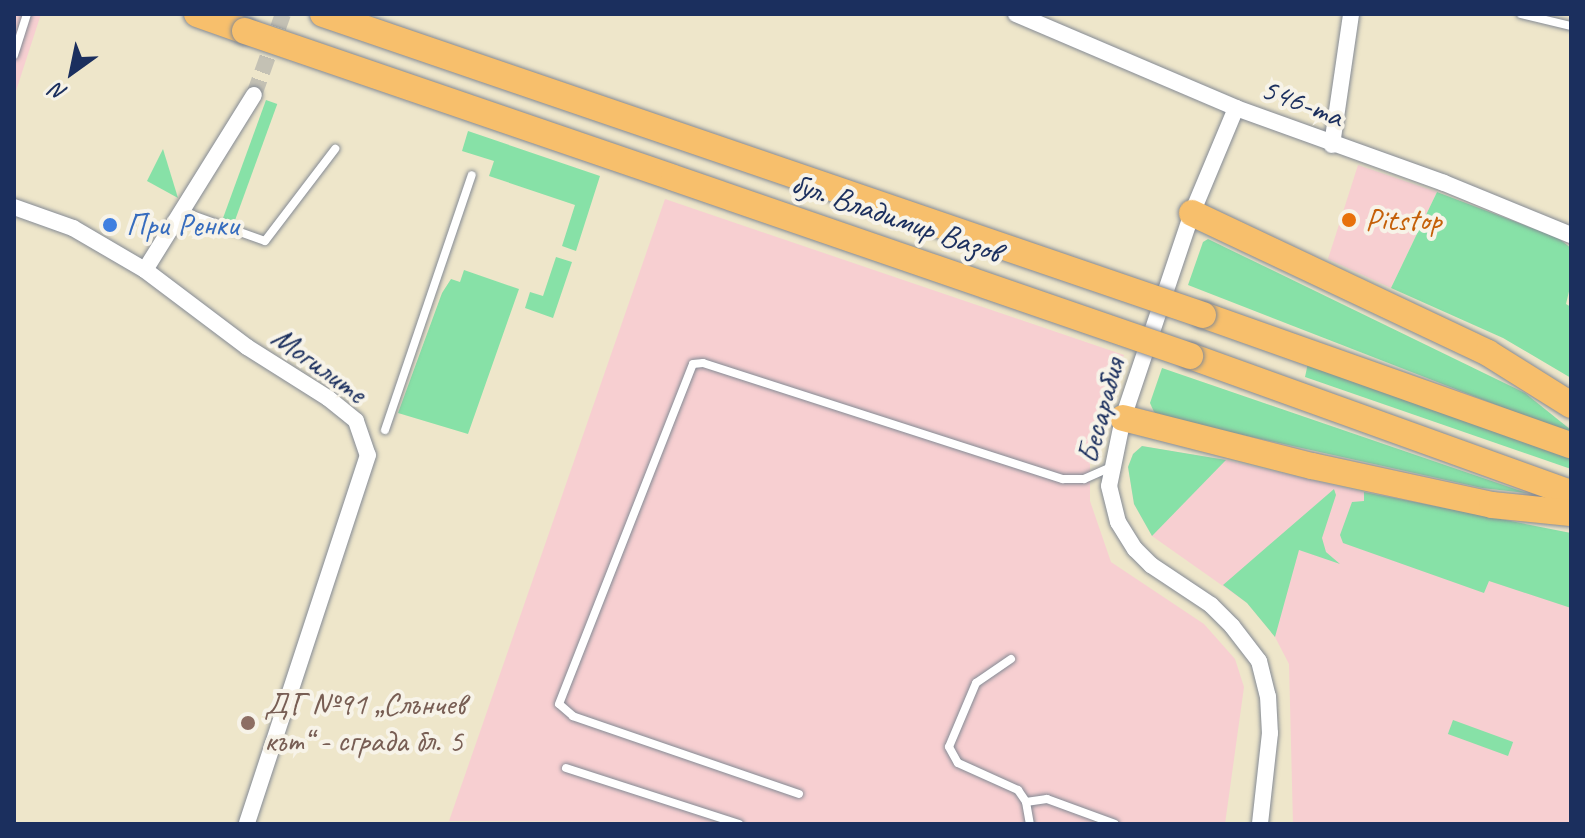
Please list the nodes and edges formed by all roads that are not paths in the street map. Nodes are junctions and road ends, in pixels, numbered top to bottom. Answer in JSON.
{"nodes":[{"id":1,"x":27,"y":14,"type":"edge"},
{"id":2,"x":197,"y":14,"type":"edge"},
{"id":3,"x":323,"y":14,"type":"edge"},
{"id":4,"x":1016,"y":14,"type":"edge"},
{"id":5,"x":1351,"y":14,"type":"edge"},
{"id":6,"x":1521,"y":14,"type":"edge"},
{"id":7,"x":1571,"y":26,"type":"edge"},
{"id":8,"x":14,"y":55,"type":"edge"},
{"id":9,"x":254,"y":95,"type":"tunnel mouth"},
{"id":10,"x":1236,"y":108,"type":"junction"},
{"id":11,"x":1332,"y":145,"type":"junction"},
{"id":12,"x":335,"y":149,"type":"dead end"},
{"id":13,"x":472,"y":175,"type":"dead end"},
{"id":14,"x":14,"y":207,"type":"edge"},
{"id":15,"x":184,"y":212,"type":"junction"},
{"id":16,"x":1192,"y":213,"type":"junction"},
{"id":17,"x":1571,"y":235,"type":"edge"},
{"id":18,"x":145,"y":270,"type":"junction"},
{"id":19,"x":1571,"y":405,"type":"edge"},
{"id":20,"x":1123,"y":418,"type":"junction"},
{"id":21,"x":385,"y":430,"type":"dead end"},
{"id":22,"x":1571,"y":445,"type":"edge"},
{"id":23,"x":1111,"y":467,"type":"junction"},
{"id":24,"x":1571,"y":493,"type":"edge"},
{"id":25,"x":1571,"y":513,"type":"edge"},
{"id":26,"x":1011,"y":659,"type":"dead end"},
{"id":27,"x":566,"y":768,"type":"dead end"},
{"id":28,"x":799,"y":794,"type":"dead end"},
{"id":29,"x":1026,"y":802,"type":"junction"},
{"id":30,"x":247,"y":824,"type":"edge"},
{"id":31,"x":739,"y":824,"type":"edge"},
{"id":32,"x":1030,"y":824,"type":"edge"},
{"id":33,"x":1115,"y":824,"type":"edge"},
{"id":34,"x":1260,"y":824,"type":"edge"}],
"edges":[{"from":1,"to":8,"type":"lane"},
{"from":2,"to":24,"type":"main road","name":"бул. Владимир Вазов","bridge":true},
{"from":3,"to":22,"type":"main road","name":"бул. Владимир Вазов","bridge":true},
{"from":4,"to":10,"type":"street","name":"546-та"},
{"from":5,"to":11,"type":"street"},
{"from":6,"to":7,"type":"lane"},
{"from":9,"to":15,"type":"street"},
{"from":10,"to":11,"type":"street","name":"546-та"},
{"from":10,"to":16,"type":"street","name":"Бесарабия"},
{"from":11,"to":17,"type":"street","name":"546-та"},
{"from":12,"to":15,"type":"lane"},
{"from":13,"to":21,"type":"lane"},
{"from":14,"to":18,"type":"street","name":"Могилите"},
{"from":15,"to":18,"type":"street"},
{"from":16,"to":19,"type":"main road"},
{"from":16,"to":20,"type":"street","name":"Бесарабия"},
{"from":18,"to":30,"type":"street","name":"Могилите"},
{"from":20,"to":23,"type":"street","name":"Бесарабия"},
{"from":20,"to":25,"type":"main road"},
{"from":23,"to":28,"type":"lane"},
{"from":23,"to":34,"type":"street","name":"Бесарабия"},
{"from":26,"to":29,"type":"lane"},
{"from":27,"to":31,"type":"lane"},
{"from":29,"to":32,"type":"lane"},
{"from":29,"to":33,"type":"lane"}]}
